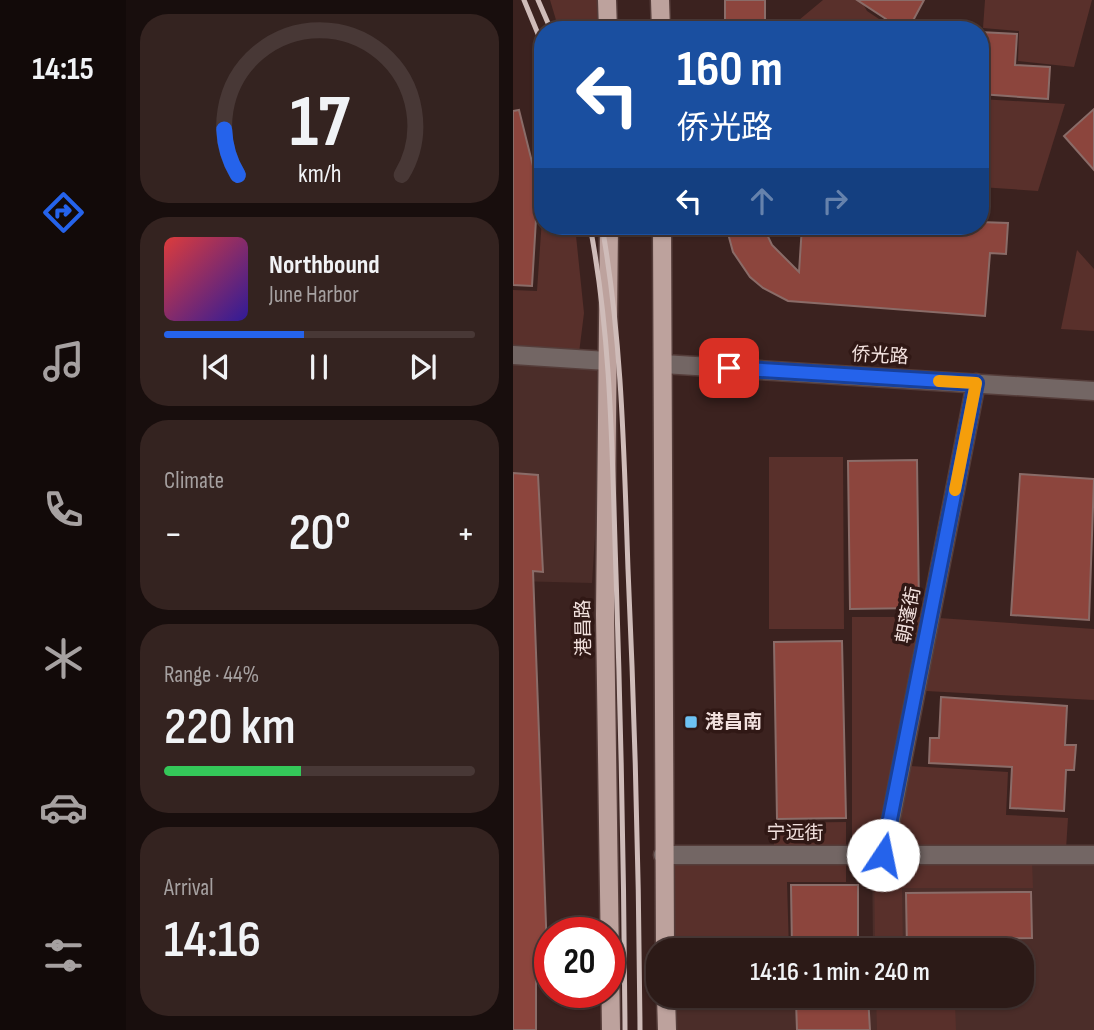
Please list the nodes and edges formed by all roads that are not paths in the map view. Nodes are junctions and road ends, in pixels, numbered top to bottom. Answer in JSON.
{"nodes":[{"id":1,"x":607,"y":0,"type":"edge"},
{"id":2,"x":661,"y":0,"type":"edge"},
{"id":3,"x":608,"y":21,"type":"edge"},
{"id":4,"x":661,"y":21,"type":"edge"},
{"id":5,"x":609,"y":235,"type":"edge"},
{"id":6,"x":662,"y":235,"type":"edge"},
{"id":7,"x":513,"y":355,"type":"edge"},
{"id":8,"x":607,"y":361,"type":"junction"},
{"id":9,"x":663,"y":364,"type":"junction"},
{"id":10,"x":976,"y":383,"type":"junction"},
{"id":11,"x":1094,"y":391,"type":"edge"},
{"id":12,"x":663,"y":855,"type":"junction"},
{"id":13,"x":883,"y":855,"type":"junction"},
{"id":14,"x":1094,"y":855,"type":"edge"},
{"id":15,"x":665,"y":938,"type":"edge"},
{"id":16,"x":666,"y":1008,"type":"edge"},
{"id":17,"x":611,"y":1030,"type":"edge"},
{"id":18,"x":667,"y":1030,"type":"edge"}],
"edges":[{"from":1,"to":3,"type":"main road"},
{"from":2,"to":4,"type":"main road"},
{"from":5,"to":8,"type":"main road","name":"港昌路"},
{"from":6,"to":9,"type":"main road"},
{"from":7,"to":8,"type":"street"},
{"from":8,"to":17,"type":"main road","name":"港昌路"},
{"from":9,"to":10,"type":"street","name":"侨光路"},
{"from":9,"to":12,"type":"main road"},
{"from":10,"to":11,"type":"street","name":"侨光路"},
{"from":10,"to":13,"type":"street","name":"朝蓬街"},
{"from":12,"to":13,"type":"street","name":"宁远街"},
{"from":12,"to":15,"type":"main road"},
{"from":13,"to":14,"type":"street","name":"宁远街"},
{"from":16,"to":18,"type":"main road"}]}
